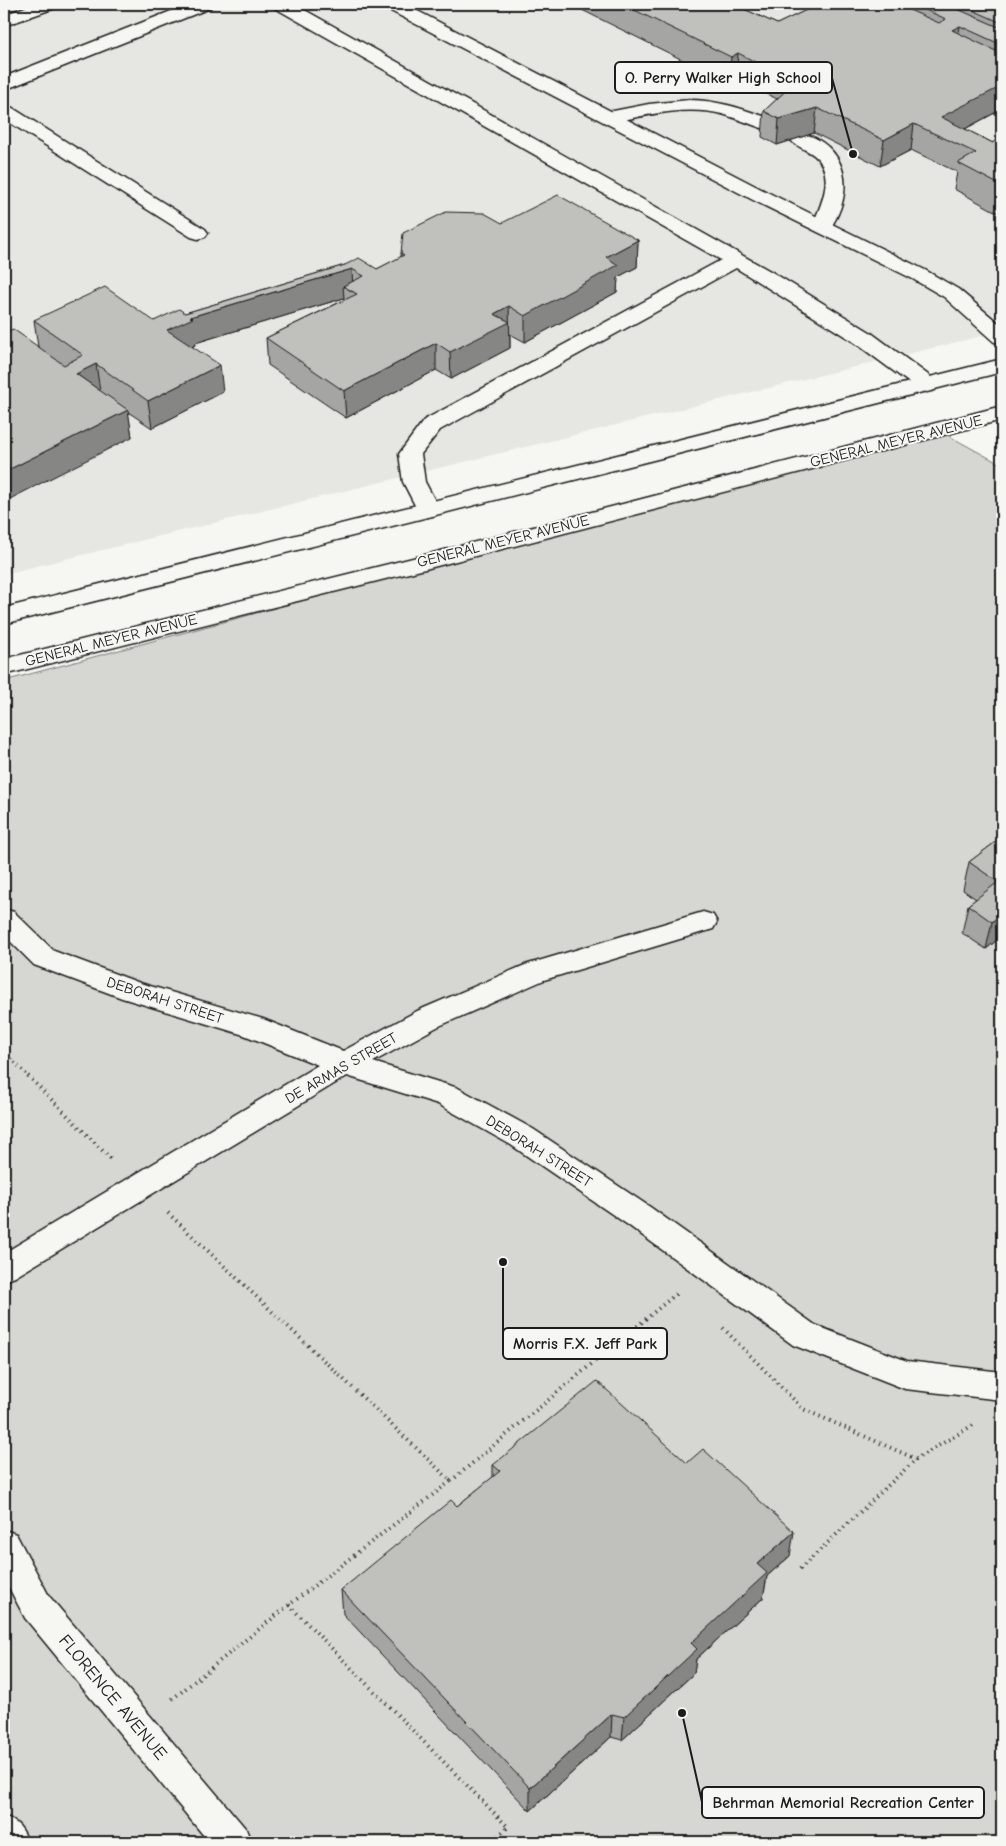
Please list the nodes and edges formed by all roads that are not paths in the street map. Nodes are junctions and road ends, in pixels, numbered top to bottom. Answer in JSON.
{"nodes":[{"id":1,"x":48,"y":4,"type":"edge"},
{"id":2,"x":204,"y":4,"type":"edge"},
{"id":3,"x":282,"y":4,"type":"edge"},
{"id":4,"x":391,"y":4,"type":"edge"},
{"id":5,"x":4,"y":21,"type":"edge"},
{"id":6,"x":4,"y":84,"type":"edge"},
{"id":7,"x":4,"y":110,"type":"edge"},
{"id":8,"x":610,"y":117,"type":"junction"},
{"id":9,"x":774,"y":126,"type":"edge"},
{"id":10,"x":799,"y":138,"type":"edge"},
{"id":11,"x":822,"y":226,"type":"junction"},
{"id":12,"x":198,"y":233,"type":"dead end"},
{"id":13,"x":736,"y":260,"type":"junction"},
{"id":14,"x":1002,"y":336,"type":"edge"},
{"id":15,"x":1002,"y":366,"type":"edge"},
{"id":16,"x":927,"y":385,"type":"junction"},
{"id":17,"x":1002,"y":413,"type":"edge"},
{"id":18,"x":428,"y":510,"type":"junction"},
{"id":19,"x":4,"y":616,"type":"edge"},
{"id":20,"x":4,"y":667,"type":"edge"},
{"id":21,"x":4,"y":919,"type":"edge"},
{"id":22,"x":703,"y":922,"type":"dead end"},
{"id":23,"x":344,"y":1064,"type":"junction"},
{"id":24,"x":4,"y":1268,"type":"edge"},
{"id":25,"x":1002,"y":1386,"type":"edge"},
{"id":26,"x":4,"y":1545,"type":"edge"},
{"id":27,"x":4,"y":1834,"type":"edge"},
{"id":28,"x":10,"y":1842,"type":"edge"},
{"id":29,"x":233,"y":1842,"type":"edge"}],
"edges":[{"from":1,"to":5,"type":"street"},
{"from":2,"to":6,"type":"street"},
{"from":3,"to":13,"type":"street"},
{"from":4,"to":8,"type":"street"},
{"from":7,"to":12,"type":"street"},
{"from":8,"to":9,"type":"street"},
{"from":8,"to":11,"type":"street"},
{"from":10,"to":11,"type":"street"},
{"from":11,"to":14,"type":"street"},
{"from":13,"to":16,"type":"street"},
{"from":13,"to":18,"type":"street"},
{"from":15,"to":16,"type":"street"},
{"from":16,"to":18,"type":"street"},
{"from":17,"to":20,"type":"street","name":"GENERAL MEYER AVENUE"},
{"from":18,"to":19,"type":"street"},
{"from":21,"to":23,"type":"street","name":"DEBORAH STREET"},
{"from":22,"to":23,"type":"street","name":"DE ARMAS STREET"},
{"from":23,"to":24,"type":"street","name":"DE ARMAS STREET"},
{"from":23,"to":25,"type":"street","name":"DEBORAH STREET"},
{"from":26,"to":29,"type":"street","name":"FLORENCE AVENUE"},
{"from":27,"to":28,"type":"street"}]}
